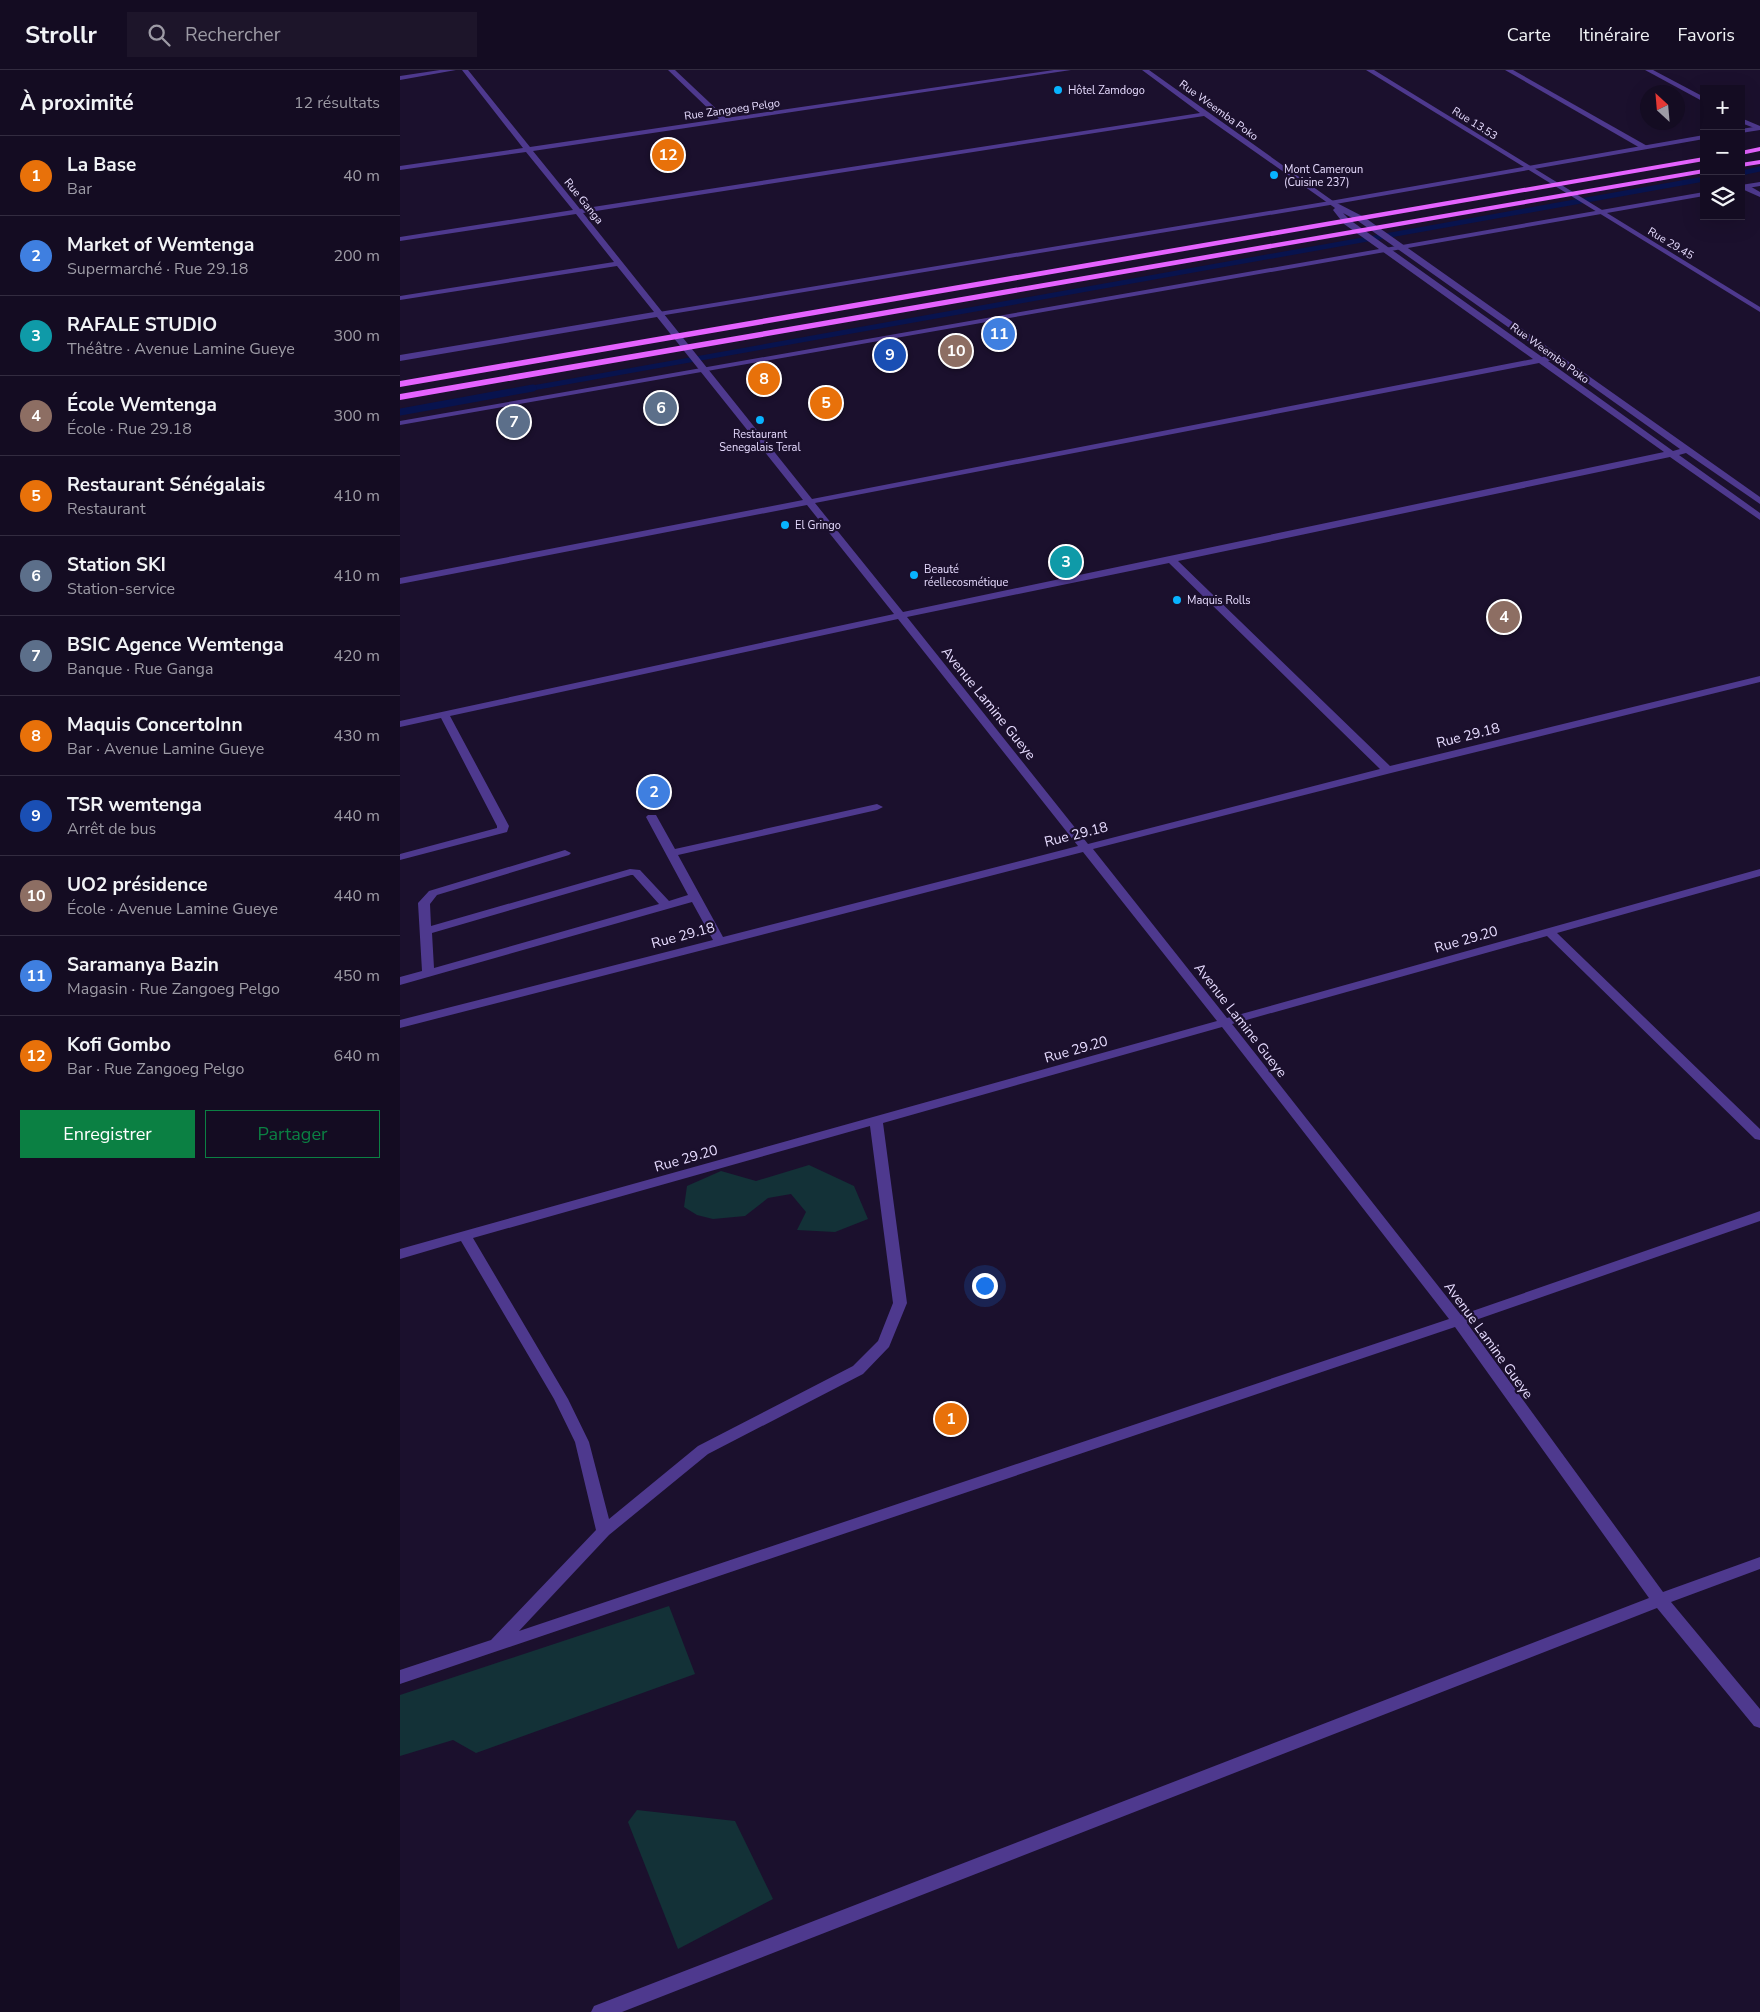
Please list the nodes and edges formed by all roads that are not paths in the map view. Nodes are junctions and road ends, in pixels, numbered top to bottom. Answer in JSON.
{"nodes":[{"id":1,"x":453,"y":70,"type":"edge"},
{"id":2,"x":465,"y":70,"type":"edge"},
{"id":3,"x":671,"y":70,"type":"edge"},
{"id":4,"x":1068,"y":70,"type":"edge"},
{"id":5,"x":1145,"y":70,"type":"edge"},
{"id":6,"x":1368,"y":70,"type":"edge"},
{"id":7,"x":1508,"y":70,"type":"edge"},
{"id":8,"x":1648,"y":70,"type":"edge"},
{"id":9,"x":400,"y":78,"type":"edge"},
{"id":10,"x":1700,"y":98,"type":"edge"},
{"id":11,"x":1204,"y":114,"type":"junction"},
{"id":12,"x":724,"y":120,"type":"junction"},
{"id":13,"x":1745,"y":122,"type":"edge"},
{"id":14,"x":1759,"y":128,"type":"edge"},
{"id":15,"x":1745,"y":130,"type":"edge"},
{"id":16,"x":1700,"y":138,"type":"edge"},
{"id":17,"x":1645,"y":147,"type":"junction"},
{"id":18,"x":528,"y":149,"type":"junction"},
{"id":19,"x":1760,"y":149,"type":"edge"},
{"id":20,"x":1745,"y":152,"type":"edge"},
{"id":21,"x":1700,"y":160,"type":"edge"},
{"id":22,"x":1760,"y":162,"type":"edge"},
{"id":23,"x":1745,"y":164,"type":"edge"},
{"id":24,"x":400,"y":168,"type":"edge"},
{"id":25,"x":1527,"y":168,"type":"junction"},
{"id":26,"x":1700,"y":172,"type":"edge"},
{"id":27,"x":1760,"y":184,"type":"edge"},
{"id":28,"x":1555,"y":185,"type":"junction"},
{"id":29,"x":1745,"y":187,"type":"edge"},
{"id":30,"x":1745,"y":188,"type":"edge"},
{"id":31,"x":1570,"y":194,"type":"junction"},
{"id":32,"x":1700,"y":195,"type":"edge"},
{"id":33,"x":1760,"y":195,"type":"edge"},
{"id":34,"x":1330,"y":203,"type":"junction"},
{"id":35,"x":577,"y":211,"type":"junction"},
{"id":36,"x":1599,"y":212,"type":"junction"},
{"id":37,"x":1361,"y":219,"type":"junction"},
{"id":38,"x":1347,"y":222,"type":"junction"},
{"id":39,"x":1374,"y":228,"type":"junction"},
{"id":40,"x":1360,"y":231,"type":"junction"},
{"id":41,"x":400,"y":239,"type":"edge"},
{"id":42,"x":1401,"y":247,"type":"junction"},
{"id":43,"x":1386,"y":250,"type":"junction"},
{"id":44,"x":619,"y":263,"type":"junction"},
{"id":45,"x":400,"y":298,"type":"edge"},
{"id":46,"x":1760,"y":310,"type":"edge"},
{"id":47,"x":659,"y":314,"type":"junction"},
{"id":48,"x":677,"y":336,"type":"junction"},
{"id":49,"x":685,"y":347,"type":"junction"},
{"id":50,"x":1557,"y":357,"type":"junction"},
{"id":51,"x":400,"y":358,"type":"edge"},
{"id":52,"x":1541,"y":360,"type":"junction"},
{"id":53,"x":704,"y":370,"type":"junction"},
{"id":54,"x":400,"y":384,"type":"edge"},
{"id":55,"x":400,"y":398,"type":"edge"},
{"id":56,"x":400,"y":423,"type":"edge"},
{"id":57,"x":1688,"y":450,"type":"junction"},
{"id":58,"x":1672,"y":454,"type":"junction"},
{"id":59,"x":1760,"y":501,"type":"edge"},
{"id":60,"x":809,"y":502,"type":"junction"},
{"id":61,"x":1760,"y":517,"type":"edge"},
{"id":62,"x":1171,"y":560,"type":"junction"},
{"id":63,"x":400,"y":582,"type":"edge"},
{"id":64,"x":899,"y":616,"type":"junction"},
{"id":65,"x":1760,"y":679,"type":"edge"},
{"id":66,"x":444,"y":714,"type":"junction"},
{"id":67,"x":400,"y":724,"type":"edge"},
{"id":68,"x":1388,"y":770,"type":"junction"},
{"id":69,"x":876,"y":807,"type":"dead end"},
{"id":70,"x":652,"y":817,"type":"dead end"},
{"id":71,"x":1085,"y":848,"type":"junction"},
{"id":72,"x":565,"y":853,"type":"dead end"},
{"id":73,"x":671,"y":853,"type":"junction"},
{"id":74,"x":400,"y":857,"type":"edge"},
{"id":75,"x":1760,"y":872,"type":"edge"},
{"id":76,"x":695,"y":897,"type":"junction"},
{"id":77,"x":667,"y":905,"type":"junction"},
{"id":78,"x":425,"y":931,"type":"junction"},
{"id":79,"x":1549,"y":931,"type":"junction"},
{"id":80,"x":719,"y":941,"type":"junction"},
{"id":81,"x":428,"y":973,"type":"junction"},
{"id":82,"x":400,"y":981,"type":"edge"},
{"id":83,"x":1225,"y":1022,"type":"junction"},
{"id":84,"x":400,"y":1024,"type":"edge"},
{"id":85,"x":876,"y":1120,"type":"junction"},
{"id":86,"x":1760,"y":1136,"type":"edge"},
{"id":87,"x":1760,"y":1216,"type":"edge"},
{"id":88,"x":465,"y":1236,"type":"junction"},
{"id":89,"x":400,"y":1254,"type":"edge"},
{"id":90,"x":1458,"y":1321,"type":"junction"},
{"id":91,"x":604,"y":1531,"type":"junction"},
{"id":92,"x":1760,"y":1563,"type":"edge"},
{"id":93,"x":1660,"y":1600,"type":"junction"},
{"id":94,"x":496,"y":1644,"type":"junction"},
{"id":95,"x":400,"y":1676,"type":"edge"},
{"id":96,"x":1760,"y":1721,"type":"edge"},
{"id":97,"x":600,"y":2012,"type":"edge"}],
"edges":[{"from":1,"to":9,"type":"street"},
{"from":2,"to":18,"type":"street","name":"Rue Ganga"},
{"from":3,"to":12,"type":"street"},
{"from":4,"to":12,"type":"street","name":"Rue Zangoeg Pelgo"},
{"from":5,"to":11,"type":"street","name":"Rue Weemba Poko"},
{"from":6,"to":25,"type":"street","name":"Rue 13.53"},
{"from":7,"to":17,"type":"street"},
{"from":8,"to":10,"type":"street"},
{"from":11,"to":34,"type":"street","name":"Rue Weemba Poko"},
{"from":11,"to":35,"type":"street"},
{"from":12,"to":18,"type":"street","name":"Rue Zangoeg Pelgo"},
{"from":13,"to":14,"type":"street"},
{"from":14,"to":15,"type":"lane"},
{"from":16,"to":17,"type":"lane"},
{"from":17,"to":25,"type":"lane"},
{"from":18,"to":24,"type":"street","name":"Rue Zangoeg Pelgo"},
{"from":18,"to":35,"type":"street","name":"Rue Ganga"},
{"from":19,"to":20,"type":"main road"},
{"from":21,"to":28,"type":"main road"},
{"from":22,"to":23,"type":"main road"},
{"from":25,"to":28,"type":"street","name":"Rue 13.53"},
{"from":25,"to":34,"type":"lane"},
{"from":26,"to":31,"type":"main road"},
{"from":27,"to":29,"type":"lane"},
{"from":28,"to":31,"type":"street","name":"Rue 13.53"},
{"from":28,"to":37,"type":"main road"},
{"from":30,"to":33,"type":"street"},
{"from":31,"to":36,"type":"street","name":"Rue 29.45"},
{"from":31,"to":39,"type":"main road"},
{"from":32,"to":36,"type":"lane"},
{"from":34,"to":37,"type":"street","name":"Rue Weemba Poko"},
{"from":34,"to":38,"type":"street","name":"Rue Weemba Poko"},
{"from":34,"to":47,"type":"lane"},
{"from":35,"to":41,"type":"street"},
{"from":35,"to":44,"type":"street","name":"Rue Ganga"},
{"from":36,"to":42,"type":"lane"},
{"from":36,"to":46,"type":"street","name":"Rue 29.45"},
{"from":37,"to":38,"type":"main road"},
{"from":37,"to":39,"type":"street","name":"Rue Weemba Poko"},
{"from":38,"to":40,"type":"street","name":"Rue Weemba Poko"},
{"from":38,"to":48,"type":"main road"},
{"from":39,"to":40,"type":"main road"},
{"from":39,"to":42,"type":"street","name":"Rue Weemba Poko"},
{"from":40,"to":43,"type":"street","name":"Rue Weemba Poko"},
{"from":40,"to":49,"type":"main road"},
{"from":42,"to":43,"type":"lane"},
{"from":42,"to":50,"type":"street","name":"Rue Weemba Poko"},
{"from":43,"to":52,"type":"street","name":"Rue Weemba Poko"},
{"from":43,"to":53,"type":"lane"},
{"from":44,"to":45,"type":"street"},
{"from":44,"to":47,"type":"street","name":"Rue Ganga"},
{"from":47,"to":48,"type":"street","name":"Rue Ganga"},
{"from":47,"to":51,"type":"street"},
{"from":48,"to":49,"type":"street","name":"Rue Ganga"},
{"from":48,"to":54,"type":"main road"},
{"from":49,"to":53,"type":"street","name":"Avenue Lamine Gueye"},
{"from":49,"to":55,"type":"main road"},
{"from":50,"to":52,"type":"street"},
{"from":50,"to":57,"type":"street","name":"Rue Weemba Poko"},
{"from":52,"to":58,"type":"street","name":"Rue Weemba Poko"},
{"from":52,"to":60,"type":"street"},
{"from":53,"to":56,"type":"lane"},
{"from":53,"to":60,"type":"street","name":"Avenue Lamine Gueye"},
{"from":57,"to":58,"type":"street"},
{"from":57,"to":59,"type":"street","name":"Rue Weemba Poko"},
{"from":58,"to":61,"type":"street","name":"Rue Weemba Poko"},
{"from":58,"to":62,"type":"street"},
{"from":60,"to":63,"type":"street"},
{"from":60,"to":64,"type":"street","name":"Avenue Lamine Gueye"},
{"from":62,"to":64,"type":"street"},
{"from":62,"to":68,"type":"street"},
{"from":64,"to":66,"type":"street"},
{"from":64,"to":71,"type":"street","name":"Avenue Lamine Gueye"},
{"from":65,"to":68,"type":"street","name":"Rue 29.18"},
{"from":66,"to":67,"type":"street"},
{"from":66,"to":74,"type":"street"},
{"from":68,"to":71,"type":"street","name":"Rue 29.18"},
{"from":69,"to":73,"type":"street"},
{"from":70,"to":73,"type":"street"},
{"from":71,"to":80,"type":"street","name":"Rue 29.18"},
{"from":71,"to":83,"type":"street","name":"Avenue Lamine Gueye"},
{"from":72,"to":78,"type":"street"},
{"from":73,"to":76,"type":"street"},
{"from":75,"to":79,"type":"street","name":"Rue 29.20"},
{"from":76,"to":77,"type":"street"},
{"from":76,"to":80,"type":"street"},
{"from":77,"to":78,"type":"street"},
{"from":77,"to":81,"type":"street"},
{"from":78,"to":81,"type":"street"},
{"from":79,"to":83,"type":"street","name":"Rue 29.20"},
{"from":79,"to":86,"type":"street"},
{"from":80,"to":84,"type":"street","name":"Rue 29.18"},
{"from":81,"to":82,"type":"street"},
{"from":83,"to":85,"type":"street","name":"Rue 29.20"},
{"from":83,"to":90,"type":"street","name":"Avenue Lamine Gueye"},
{"from":85,"to":88,"type":"street","name":"Rue 29.20"},
{"from":85,"to":91,"type":"street"},
{"from":87,"to":90,"type":"street"},
{"from":88,"to":89,"type":"street","name":"Rue 29.20"},
{"from":88,"to":91,"type":"street"},
{"from":90,"to":93,"type":"street","name":"Avenue Lamine Gueye"},
{"from":90,"to":94,"type":"street"},
{"from":91,"to":94,"type":"street"},
{"from":92,"to":93,"type":"street"},
{"from":93,"to":96,"type":"street","name":"Avenue Lamine Gueye"},
{"from":93,"to":97,"type":"street"},
{"from":94,"to":95,"type":"street"}]}
